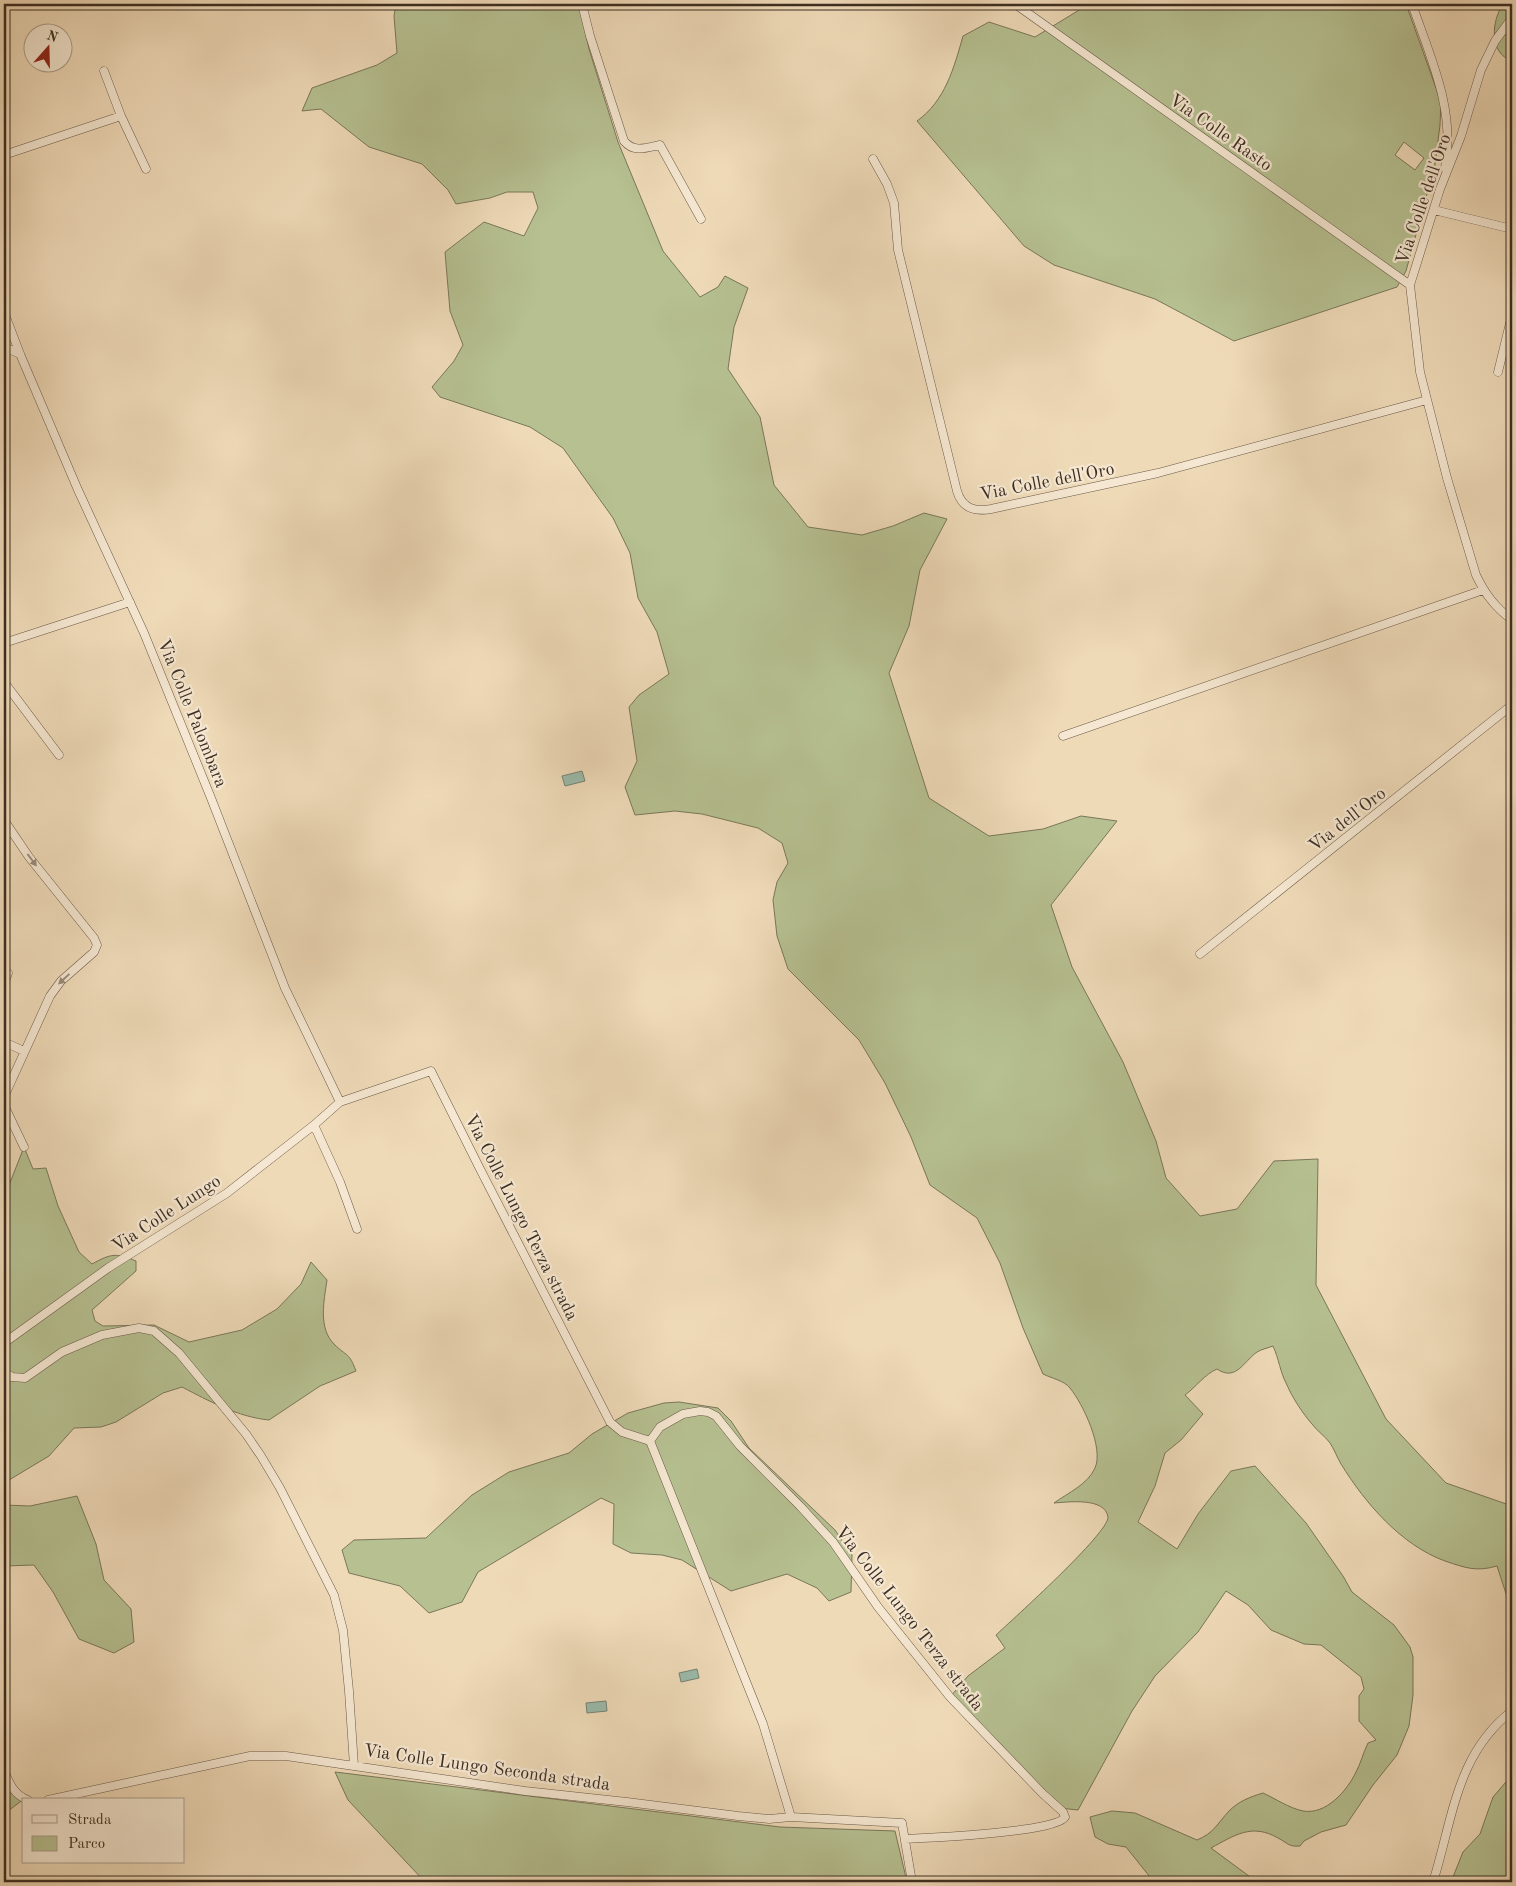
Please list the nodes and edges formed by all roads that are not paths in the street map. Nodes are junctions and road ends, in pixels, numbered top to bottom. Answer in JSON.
{"nodes":[{"id":1,"x":582,"y":4,"type":"edge"},
{"id":2,"x":1015,"y":4,"type":"edge"},
{"id":3,"x":1412,"y":4,"type":"edge"},
{"id":4,"x":1512,"y":18,"type":"edge"},
{"id":5,"x":104,"y":71,"type":"dead end"},
{"id":6,"x":121,"y":116,"type":"junction"},
{"id":7,"x":4,"y":155,"type":"edge"},
{"id":8,"x":873,"y":159,"type":"dead end"},
{"id":9,"x":146,"y":169,"type":"dead end"},
{"id":10,"x":1440,"y":189,"type":"junction"},
{"id":11,"x":1434,"y":210,"type":"junction"},
{"id":12,"x":701,"y":220,"type":"dead end"},
{"id":13,"x":1512,"y":229,"type":"edge"},
{"id":14,"x":1410,"y":285,"type":"junction"},
{"id":15,"x":4,"y":312,"type":"edge"},
{"id":16,"x":1512,"y":316,"type":"edge"},
{"id":17,"x":4,"y":347,"type":"edge"},
{"id":18,"x":20,"y":354,"type":"junction"},
{"id":19,"x":1498,"y":372,"type":"dead end"},
{"id":20,"x":1427,"y":400,"type":"junction"},
{"id":21,"x":1483,"y":590,"type":"junction"},
{"id":22,"x":130,"y":602,"type":"junction"},
{"id":23,"x":1512,"y":620,"type":"edge"},
{"id":24,"x":4,"y":643,"type":"edge"},
{"id":25,"x":4,"y":682,"type":"edge"},
{"id":26,"x":1512,"y":705,"type":"edge"},
{"id":27,"x":1063,"y":736,"type":"dead end"},
{"id":28,"x":59,"y":755,"type":"dead end"},
{"id":29,"x":4,"y":820,"type":"edge"},
{"id":30,"x":1200,"y":954,"type":"dead end"},
{"id":31,"x":8,"y":973,"type":"dead end"},
{"id":32,"x":4,"y":984,"type":"edge"},
{"id":33,"x":4,"y":1042,"type":"edge"},
{"id":34,"x":24,"y":1051,"type":"junction"},
{"id":35,"x":4,"y":1097,"type":"edge"},
{"id":36,"x":340,"y":1102,"type":"junction"},
{"id":37,"x":4,"y":1106,"type":"edge"},
{"id":38,"x":314,"y":1125,"type":"junction"},
{"id":39,"x":24,"y":1148,"type":"dead end"},
{"id":40,"x":358,"y":1229,"type":"dead end"},
{"id":41,"x":4,"y":1343,"type":"edge"},
{"id":42,"x":4,"y":1372,"type":"edge"},
{"id":43,"x":650,"y":1441,"type":"junction"},
{"id":44,"x":1512,"y":1711,"type":"edge"},
{"id":45,"x":354,"y":1766,"type":"junction"},
{"id":46,"x":4,"y":1770,"type":"edge"},
{"id":47,"x":25,"y":1798,"type":"edge"},
{"id":48,"x":57,"y":1798,"type":"edge"},
{"id":49,"x":791,"y":1817,"type":"junction"},
{"id":50,"x":905,"y":1839,"type":"junction"},
{"id":51,"x":912,"y":1882,"type":"edge"},
{"id":52,"x":1433,"y":1882,"type":"edge"}],
"edges":[{"from":1,"to":12,"type":"street"},
{"from":2,"to":14,"type":"street","name":"Via Colle Rasto"},
{"from":3,"to":10,"type":"street"},
{"from":4,"to":10,"type":"street","name":"Via Colle dell'Oro"},
{"from":5,"to":6,"type":"street"},
{"from":6,"to":7,"type":"street"},
{"from":6,"to":9,"type":"street"},
{"from":8,"to":20,"type":"street","name":"Via Colle dell'Oro"},
{"from":10,"to":11,"type":"street","name":"Via Colle dell'Oro"},
{"from":11,"to":13,"type":"street"},
{"from":11,"to":14,"type":"street","name":"Via Colle dell'Oro"},
{"from":14,"to":20,"type":"street","name":"Via Colle dell'Oro"},
{"from":15,"to":18,"type":"street","name":"Via Colle Palombara"},
{"from":16,"to":19,"type":"street"},
{"from":17,"to":18,"type":"street"},
{"from":18,"to":22,"type":"street","name":"Via Colle Palombara"},
{"from":20,"to":21,"type":"street","name":"Via Colle dell'Oro"},
{"from":21,"to":23,"type":"street","name":"Via Colle dell'Oro"},
{"from":21,"to":27,"type":"street"},
{"from":22,"to":24,"type":"street"},
{"from":22,"to":36,"type":"street","name":"Via Colle Palombara"},
{"from":25,"to":28,"type":"street"},
{"from":26,"to":30,"type":"street","name":"Via dell'Oro"},
{"from":29,"to":34,"type":"street","one_way":true},
{"from":31,"to":32,"type":"street"},
{"from":33,"to":34,"type":"street"},
{"from":34,"to":35,"type":"street"},
{"from":36,"to":38,"type":"street","name":"Via Colle Lungo"},
{"from":36,"to":43,"type":"street","name":"Via Colle Lungo Terza strada"},
{"from":37,"to":39,"type":"street"},
{"from":38,"to":40,"type":"street"},
{"from":38,"to":41,"type":"street","name":"Via Colle Lungo"},
{"from":42,"to":45,"type":"street","name":"Via Colle Lungo Seconda strada"},
{"from":43,"to":49,"type":"street"},
{"from":43,"to":50,"type":"street","name":"Via Colle Lungo Terza strada"},
{"from":44,"to":52,"type":"street"},
{"from":45,"to":48,"type":"street"},
{"from":45,"to":49,"type":"street","name":"Via Colle Lungo Seconda strada"},
{"from":46,"to":47,"type":"street"},
{"from":49,"to":50,"type":"street"},
{"from":50,"to":51,"type":"street"}]}
